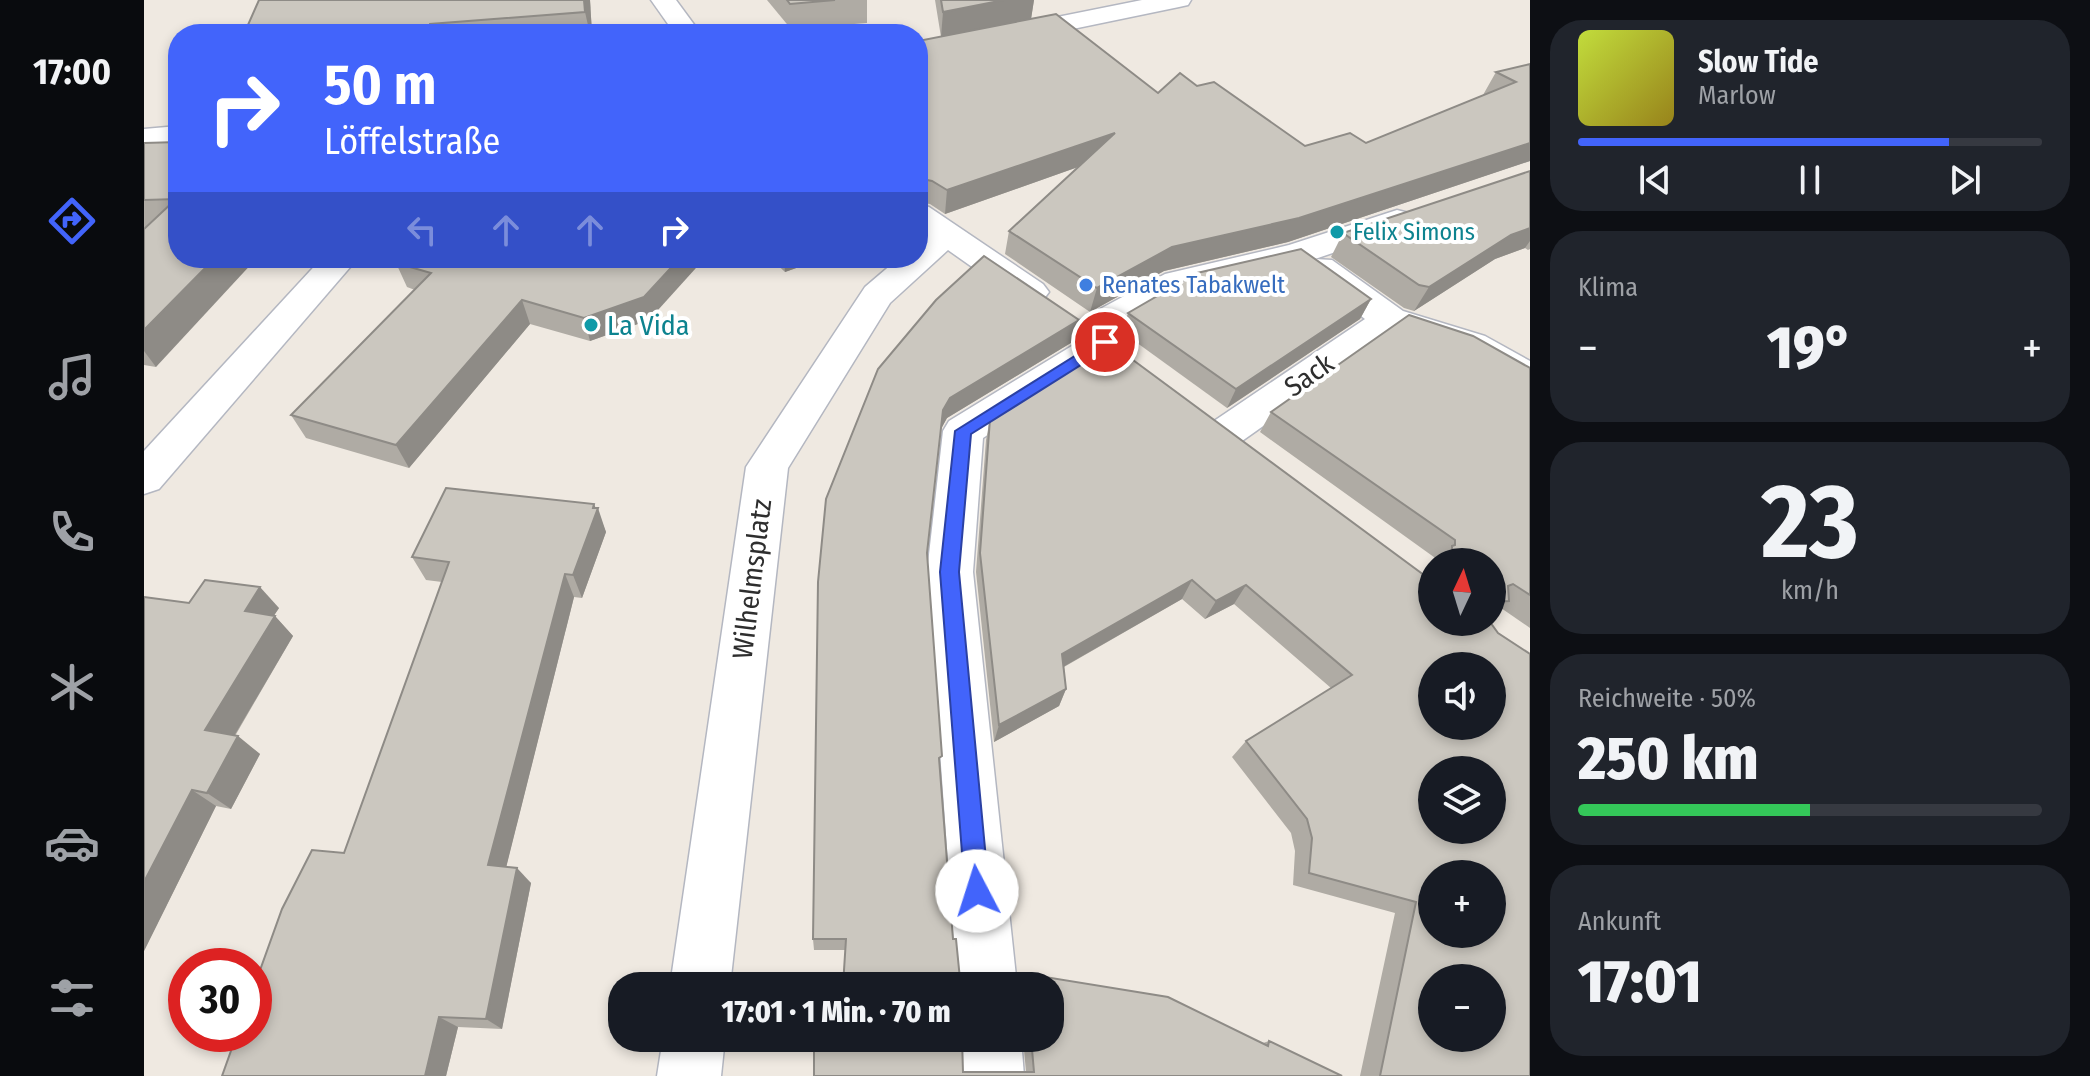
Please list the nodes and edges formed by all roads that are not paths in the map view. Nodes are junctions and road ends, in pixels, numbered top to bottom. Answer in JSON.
{"nodes":[{"id":1,"x":663,"y":0,"type":"edge"},
{"id":2,"x":1179,"y":0,"type":"edge"},
{"id":3,"x":681,"y":24,"type":"edge"},
{"id":4,"x":928,"y":51,"type":"edge"},
{"id":5,"x":168,"y":136,"type":"edge"},
{"id":6,"x":144,"y":138,"type":"edge"},
{"id":7,"x":1429,"y":210,"type":"edge"},
{"id":8,"x":933,"y":224,"type":"edge"},
{"id":9,"x":1298,"y":253,"type":"junction"},
{"id":10,"x":332,"y":268,"type":"edge"},
{"id":11,"x":898,"y":268,"type":"edge"},
{"id":12,"x":1390,"y":319,"type":"junction"},
{"id":13,"x":1108,"y":344,"type":"junction"},
{"id":14,"x":1530,"y":378,"type":"edge"},
{"id":15,"x":1228,"y":431,"type":"edge"},
{"id":16,"x":144,"y":478,"type":"edge"},
{"id":17,"x":702,"y":972,"type":"edge"},
{"id":18,"x":986,"y":972,"type":"edge"},
{"id":19,"x":692,"y":1052,"type":"edge"},
{"id":20,"x":991,"y":1052,"type":"edge"},
{"id":21,"x":689,"y":1076,"type":"edge"},
{"id":22,"x":992,"y":1076,"type":"edge"}],
"edges":[{"from":1,"to":3,"type":"street"},
{"from":2,"to":4,"type":"street"},
{"from":5,"to":6,"type":"street"},
{"from":7,"to":9,"type":"street"},
{"from":8,"to":13,"type":"street"},
{"from":9,"to":12,"type":"street"},
{"from":9,"to":13,"type":"street"},
{"from":10,"to":16,"type":"street"},
{"from":11,"to":17,"type":"street","name":"Wilhelmsplatz"},
{"from":12,"to":14,"type":"street"},
{"from":12,"to":15,"type":"street","name":"Sack"},
{"from":13,"to":18,"type":"street"},
{"from":19,"to":21,"type":"street"},
{"from":20,"to":22,"type":"street"}]}
